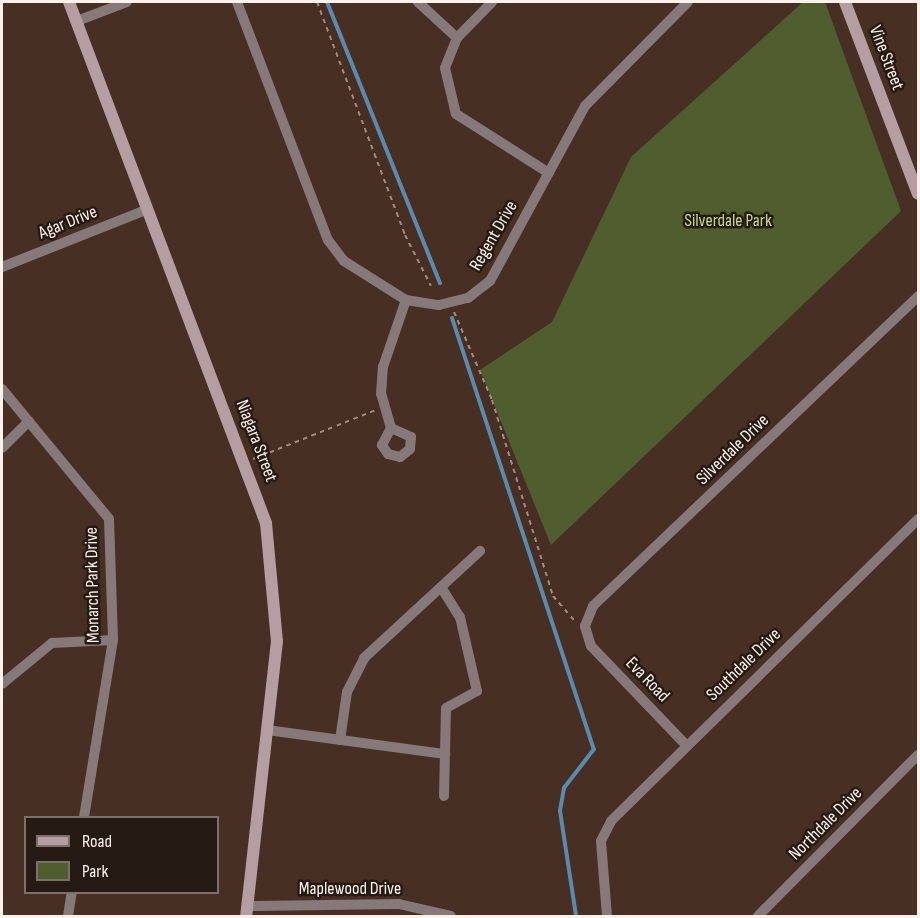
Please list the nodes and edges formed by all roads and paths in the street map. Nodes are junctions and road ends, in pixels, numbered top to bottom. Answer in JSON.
{"nodes":[{"id":1,"x":69,"y":2,"type":"edge"},
{"id":2,"x":127,"y":2,"type":"edge"},
{"id":3,"x":237,"y":2,"type":"edge"},
{"id":4,"x":317,"y":2,"type":"edge"},
{"id":5,"x":418,"y":2,"type":"edge"},
{"id":6,"x":492,"y":2,"type":"edge"},
{"id":7,"x":688,"y":2,"type":"edge"},
{"id":8,"x":845,"y":2,"type":"edge"},
{"id":9,"x":77,"y":21,"type":"junction"},
{"id":10,"x":457,"y":38,"type":"junction"},
{"id":11,"x":549,"y":173,"type":"junction"},
{"id":12,"x":918,"y":194,"type":"edge"},
{"id":13,"x":146,"y":210,"type":"junction"},
{"id":14,"x":2,"y":267,"type":"edge"},
{"id":15,"x":431,"y":286,"type":"dead end"},
{"id":16,"x":918,"y":296,"type":"edge"},
{"id":17,"x":406,"y":300,"type":"junction"},
{"id":18,"x":450,"y":302,"type":"junction"},
{"id":19,"x":2,"y":389,"type":"edge"},
{"id":20,"x":384,"y":406,"type":"junction"},
{"id":21,"x":29,"y":421,"type":"junction"},
{"id":22,"x":390,"y":428,"type":"dead end"},
{"id":23,"x":2,"y":448,"type":"edge"},
{"id":24,"x":246,"y":462,"type":"junction"},
{"id":25,"x":918,"y":519,"type":"edge"},
{"id":26,"x":480,"y":551,"type":"dead end"},
{"id":27,"x":441,"y":587,"type":"junction"},
{"id":28,"x":588,"y":636,"type":"junction"},
{"id":29,"x":112,"y":640,"type":"junction"},
{"id":30,"x":2,"y":684,"type":"edge"},
{"id":31,"x":267,"y":730,"type":"junction"},
{"id":32,"x":340,"y":740,"type":"junction"},
{"id":33,"x":686,"y":745,"type":"junction"},
{"id":34,"x":445,"y":754,"type":"junction"},
{"id":35,"x":918,"y":755,"type":"edge"},
{"id":36,"x":444,"y":796,"type":"dead end"},
{"id":37,"x":84,"y":816,"type":"edge"},
{"id":38,"x":72,"y":894,"type":"edge"},
{"id":39,"x":247,"y":911,"type":"edge"},
{"id":40,"x":68,"y":916,"type":"edge"},
{"id":41,"x":451,"y":916,"type":"edge"},
{"id":42,"x":607,"y":916,"type":"edge"},
{"id":43,"x":758,"y":916,"type":"edge"}],
"edges":[{"from":1,"to":9,"type":"main road","name":"Niagara Street"},
{"from":2,"to":9,"type":"street"},
{"from":3,"to":17,"type":"street","name":"Regent Drive"},
{"from":4,"to":15,"type":"path"},
{"from":5,"to":10,"type":"street"},
{"from":6,"to":10,"type":"street"},
{"from":7,"to":11,"type":"street","name":"Regent Drive"},
{"from":8,"to":12,"type":"main road","name":"Vine Street"},
{"from":9,"to":13,"type":"main road","name":"Niagara Street"},
{"from":10,"to":11,"type":"street"},
{"from":11,"to":18,"type":"street","name":"Regent Drive"},
{"from":13,"to":14,"type":"street","name":"Agar Drive"},
{"from":13,"to":24,"type":"main road","name":"Niagara Street"},
{"from":16,"to":28,"type":"street","name":"Silverdale Drive"},
{"from":17,"to":18,"type":"street","name":"Regent Drive"},
{"from":17,"to":20,"type":"street"},
{"from":18,"to":28,"type":"path"},
{"from":19,"to":21,"type":"street","name":"Monarch Park Drive"},
{"from":20,"to":22,"type":"street"},
{"from":20,"to":24,"type":"path"},
{"from":21,"to":23,"type":"street"},
{"from":21,"to":29,"type":"street","name":"Monarch Park Drive"},
{"from":24,"to":31,"type":"main road","name":"Niagara Street"},
{"from":25,"to":33,"type":"street","name":"Southdale Drive"},
{"from":26,"to":27,"type":"street"},
{"from":27,"to":32,"type":"street"},
{"from":27,"to":34,"type":"street"},
{"from":28,"to":33,"type":"street","name":"Eva Road"},
{"from":29,"to":30,"type":"street"},
{"from":29,"to":37,"type":"street","name":"Monarch Park Drive"},
{"from":31,"to":32,"type":"street"},
{"from":31,"to":39,"type":"main road","name":"Niagara Street"},
{"from":32,"to":34,"type":"street"},
{"from":33,"to":42,"type":"street","name":"Southdale Drive"},
{"from":34,"to":36,"type":"street"},
{"from":35,"to":43,"type":"street","name":"Northdale Drive"},
{"from":38,"to":40,"type":"street"},
{"from":39,"to":41,"type":"street","name":"Maplewood Drive"}]}
